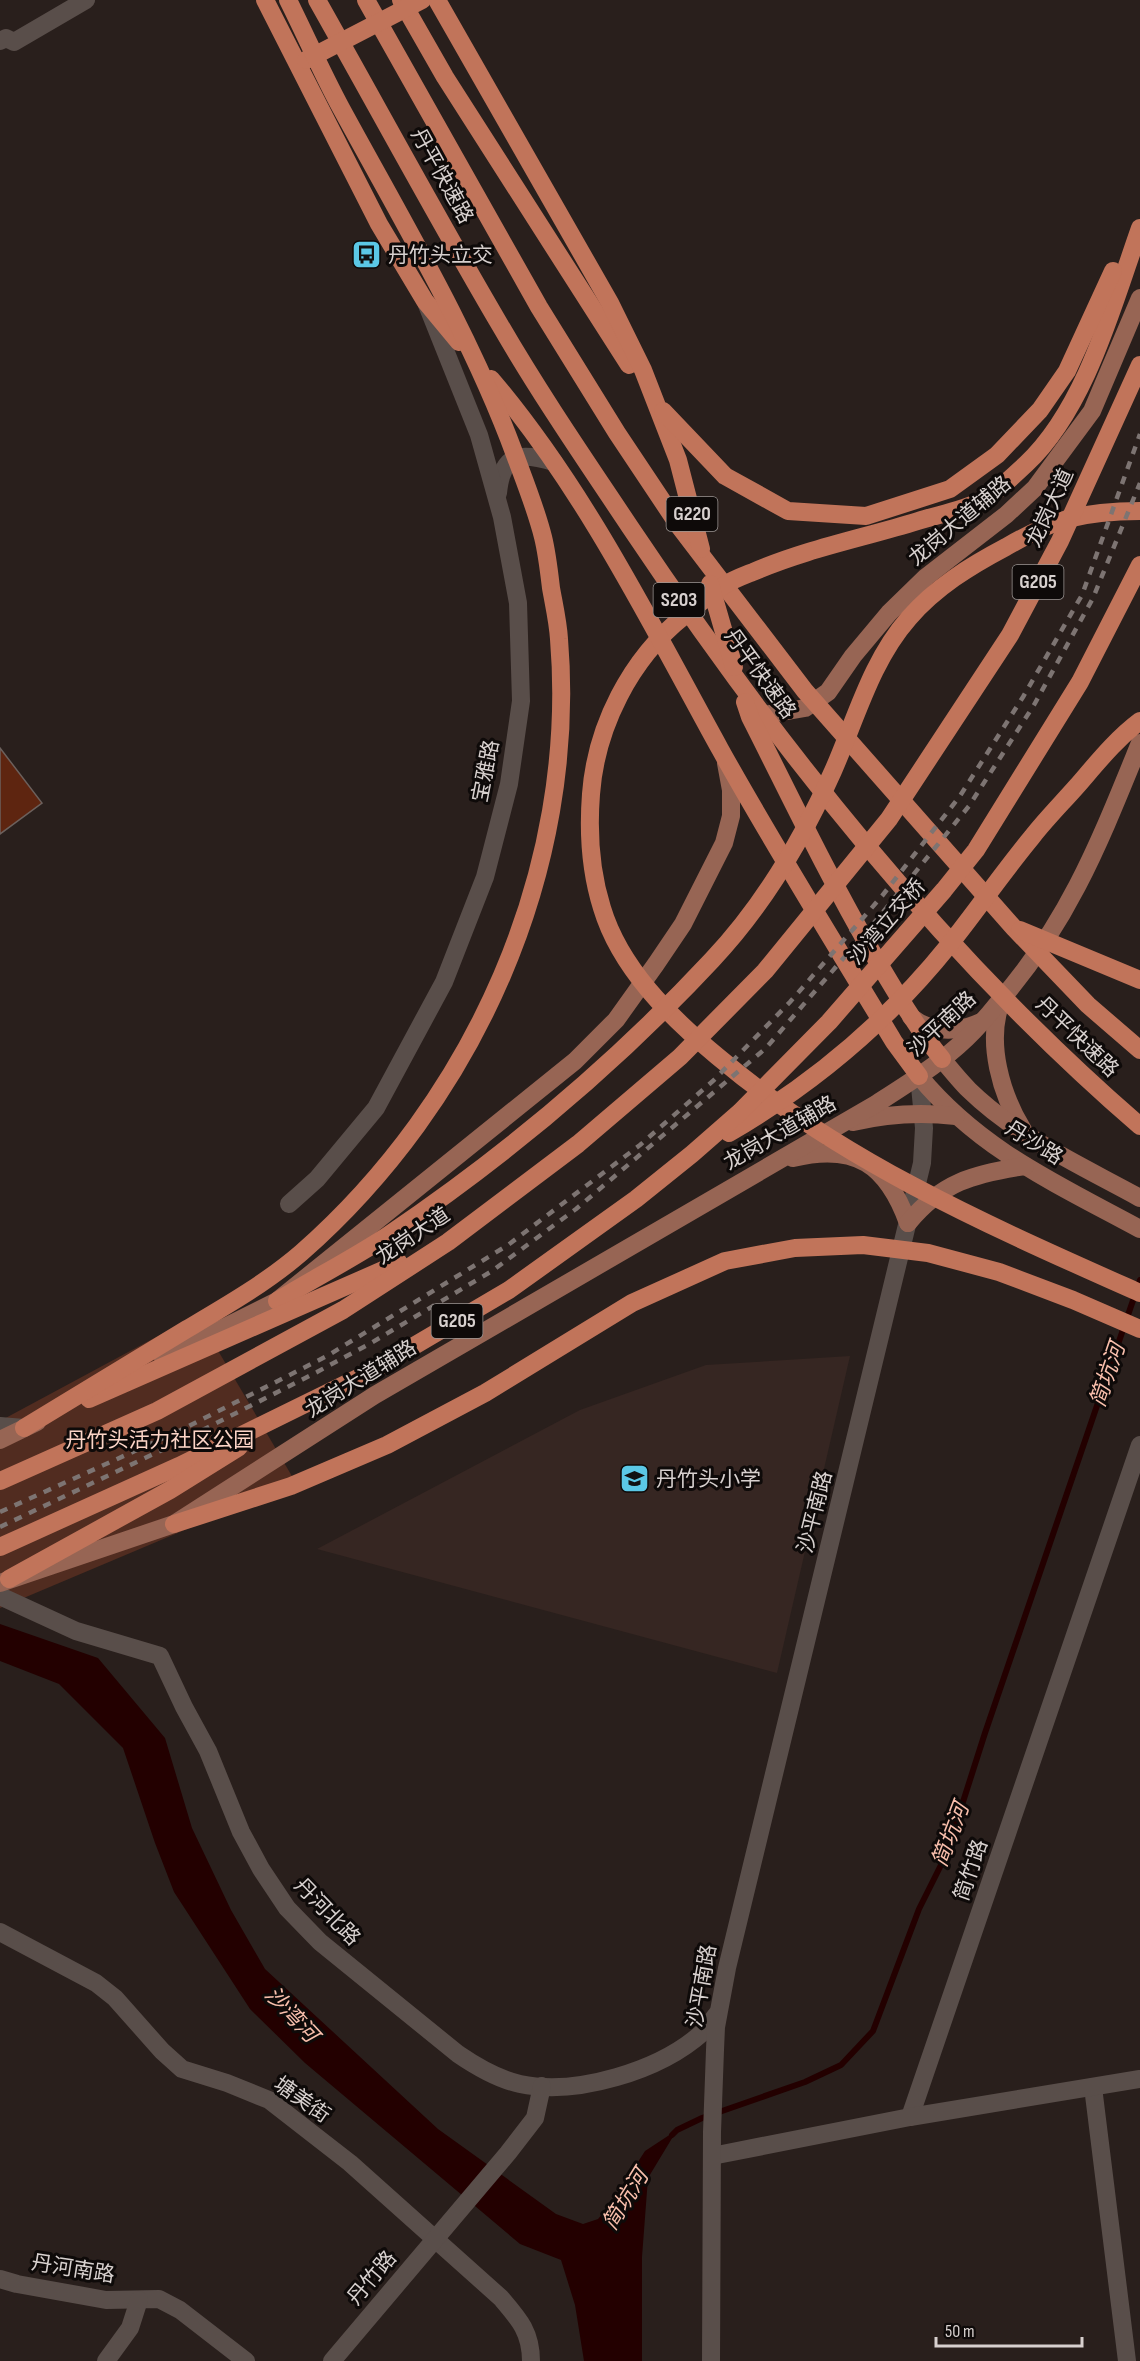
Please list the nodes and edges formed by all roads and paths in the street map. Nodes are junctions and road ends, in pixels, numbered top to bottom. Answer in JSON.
{"nodes":[{"id":1,"x":86,"y":0,"type":"edge"},
{"id":2,"x":265,"y":0,"type":"edge"},
{"id":3,"x":288,"y":0,"type":"edge"},
{"id":4,"x":317,"y":0,"type":"edge"},
{"id":5,"x":366,"y":0,"type":"edge"},
{"id":6,"x":401,"y":0,"type":"edge"},
{"id":7,"x":422,"y":0,"type":"edge"},
{"id":8,"x":437,"y":0,"type":"edge"},
{"id":9,"x":0,"y":41,"type":"edge"},
{"id":10,"x":299,"y":64,"type":"junction"},
{"id":11,"x":1140,"y":214,"type":"edge"},
{"id":12,"x":1140,"y":228,"type":"edge"},
{"id":13,"x":1140,"y":298,"type":"edge"},
{"id":14,"x":425,"y":301,"type":"junction"},
{"id":15,"x":1140,"y":364,"type":"edge"},
{"id":16,"x":554,"y":462,"type":"junction"},
{"id":17,"x":497,"y":498,"type":"junction"},
{"id":18,"x":1140,"y":511,"type":"edge"},
{"id":19,"x":1140,"y":565,"type":"edge"},
{"id":20,"x":750,"y":717,"type":"junction"},
{"id":21,"x":1140,"y":721,"type":"edge"},
{"id":22,"x":1140,"y":743,"type":"edge"},
{"id":23,"x":725,"y":758,"type":"junction"},
{"id":24,"x":1014,"y":928,"type":"junction"},
{"id":25,"x":1140,"y":980,"type":"edge"},
{"id":26,"x":1003,"y":997,"type":"junction"},
{"id":27,"x":910,"y":1017,"type":"junction"},
{"id":28,"x":982,"y":1021,"type":"junction"},
{"id":29,"x":1140,"y":1050,"type":"edge"},
{"id":30,"x":942,"y":1059,"type":"junction"},
{"id":31,"x":919,"y":1076,"type":"junction"},
{"id":32,"x":924,"y":1114,"type":"junction"},
{"id":33,"x":956,"y":1116,"type":"junction"},
{"id":34,"x":1140,"y":1126,"type":"edge"},
{"id":35,"x":836,"y":1127,"type":"junction"},
{"id":36,"x":1024,"y":1132,"type":"junction"},
{"id":37,"x":692,"y":1154,"type":"junction"},
{"id":38,"x":1025,"y":1166,"type":"junction"},
{"id":39,"x":760,"y":1171,"type":"junction"},
{"id":40,"x":1140,"y":1198,"type":"edge"},
{"id":41,"x":289,"y":1204,"type":"dead end"},
{"id":42,"x":908,"y":1223,"type":"junction"},
{"id":43,"x":1140,"y":1229,"type":"edge"},
{"id":44,"x":448,"y":1242,"type":"junction"},
{"id":45,"x":1140,"y":1293,"type":"edge"},
{"id":46,"x":277,"y":1301,"type":"junction"},
{"id":47,"x":1140,"y":1329,"type":"edge"},
{"id":48,"x":280,"y":1418,"type":"junction"},
{"id":49,"x":0,"y":1426,"type":"edge"},
{"id":50,"x":24,"y":1428,"type":"junction"},
{"id":51,"x":0,"y":1440,"type":"edge"},
{"id":52,"x":1140,"y":1445,"type":"edge"},
{"id":53,"x":0,"y":1481,"type":"edge"},
{"id":54,"x":174,"y":1524,"type":"junction"},
{"id":55,"x":0,"y":1547,"type":"edge"},
{"id":56,"x":5,"y":1581,"type":"edge"},
{"id":57,"x":0,"y":1596,"type":"edge"},
{"id":58,"x":0,"y":1932,"type":"edge"},
{"id":59,"x":719,"y":2011,"type":"junction"},
{"id":60,"x":1140,"y":2079,"type":"edge"},
{"id":61,"x":542,"y":2086,"type":"junction"},
{"id":62,"x":1093,"y":2087,"type":"junction"},
{"id":63,"x":910,"y":2117,"type":"junction"},
{"id":64,"x":712,"y":2156,"type":"junction"},
{"id":65,"x":435,"y":2239,"type":"junction"},
{"id":66,"x":0,"y":2278,"type":"edge"},
{"id":67,"x":139,"y":2300,"type":"junction"},
{"id":68,"x":106,"y":2361,"type":"edge"},
{"id":69,"x":246,"y":2361,"type":"edge"},
{"id":70,"x":332,"y":2361,"type":"edge"},
{"id":71,"x":531,"y":2361,"type":"edge"},
{"id":72,"x":711,"y":2361,"type":"edge"},
{"id":73,"x":1127,"y":2361,"type":"edge"}],
"edges":[{"from":1,"to":9,"type":"street"},
{"from":2,"to":10,"type":"highway"},
{"from":3,"to":50,"type":"highway"},
{"from":4,"to":34,"type":"highway","name":"丹平快速路","number":"S203"},
{"from":5,"to":24,"type":"highway","name":"丹平快速路","number":"S203"},
{"from":6,"to":11,"type":"highway"},
{"from":7,"to":10,"type":"highway"},
{"from":8,"to":20,"type":"highway","number":"G220"},
{"from":10,"to":14,"type":"highway"},
{"from":12,"to":45,"type":"highway"},
{"from":13,"to":20,"type":"main road","name":"龙岗大道辅路"},
{"from":14,"to":16,"type":"highway"},
{"from":14,"to":17,"type":"street","name":"宝雅路"},
{"from":15,"to":44,"type":"highway","name":"龙岗大道","number":"G205"},
{"from":16,"to":17,"type":"street"},
{"from":16,"to":23,"type":"highway"},
{"from":17,"to":41,"type":"street","name":"宝雅路"},
{"from":18,"to":46,"type":"highway"},
{"from":19,"to":37,"type":"highway","name":"沙湾立交桥","number":"G205"},
{"from":20,"to":27,"type":"highway","number":"G220"},
{"from":21,"to":37,"type":"highway"},
{"from":22,"to":26,"type":"main road","name":"沙平南路"},
{"from":23,"to":31,"type":"highway"},
{"from":23,"to":46,"type":"main road"},
{"from":24,"to":25,"type":"highway"},
{"from":24,"to":29,"type":"highway","name":"丹平快速路","number":"S203"},
{"from":26,"to":28,"type":"main road","name":"沙平南路"},
{"from":26,"to":36,"type":"main road"},
{"from":27,"to":28,"type":"main road"},
{"from":27,"to":30,"type":"highway","number":"G220"},
{"from":28,"to":30,"type":"main road","name":"沙平南路"},
{"from":30,"to":31,"type":"main road","name":"沙平南路"},
{"from":30,"to":36,"type":"main road","name":"丹沙路"},
{"from":31,"to":32,"type":"street","name":"沙平南路"},
{"from":31,"to":33,"type":"main road","name":"丹沙路"},
{"from":31,"to":35,"type":"main road","name":"龙岗大道辅路"},
{"from":32,"to":33,"type":"main road"},
{"from":32,"to":35,"type":"main road"},
{"from":32,"to":42,"type":"street","name":"沙平南路"},
{"from":33,"to":38,"type":"main road","name":"丹沙路"},
{"from":35,"to":39,"type":"main road","name":"龙岗大道辅路"},
{"from":36,"to":40,"type":"main road","name":"丹沙路"},
{"from":37,"to":48,"type":"highway","number":"G205"},
{"from":38,"to":42,"type":"main road"},
{"from":38,"to":43,"type":"main road","name":"丹沙路"},
{"from":39,"to":42,"type":"main road"},
{"from":39,"to":54,"type":"main road","name":"龙岗大道辅路"},
{"from":42,"to":59,"type":"street","name":"沙平南路"},
{"from":44,"to":50,"type":"highway"},
{"from":44,"to":53,"type":"highway","name":"龙岗大道","number":"G205"},
{"from":46,"to":50,"type":"main road"},
{"from":47,"to":54,"type":"highway"},
{"from":48,"to":55,"type":"highway","number":"G205"},
{"from":48,"to":56,"type":"highway"},
{"from":49,"to":50,"type":"street"},
{"from":50,"to":51,"type":"main road"},
{"from":52,"to":63,"type":"street","name":"简竹路"},
{"from":54,"to":56,"type":"main road","name":"龙岗大道辅路"},
{"from":57,"to":61,"type":"street","name":"丹河北路"},
{"from":58,"to":65,"type":"street","name":"塘美街"},
{"from":59,"to":61,"type":"street","name":"丹河北路"},
{"from":59,"to":64,"type":"street","name":"沙平南路"},
{"from":60,"to":62,"type":"street"},
{"from":61,"to":65,"type":"street","name":"丹竹路"},
{"from":62,"to":63,"type":"street"},
{"from":62,"to":73,"type":"street"},
{"from":63,"to":64,"type":"street"},
{"from":64,"to":72,"type":"street","name":"沙平南路"},
{"from":65,"to":70,"type":"street","name":"丹竹路"},
{"from":65,"to":71,"type":"street","name":"塘美街"},
{"from":66,"to":67,"type":"street","name":"丹河南路"},
{"from":67,"to":68,"type":"street"},
{"from":67,"to":69,"type":"street","name":"丹河南路"}]}
